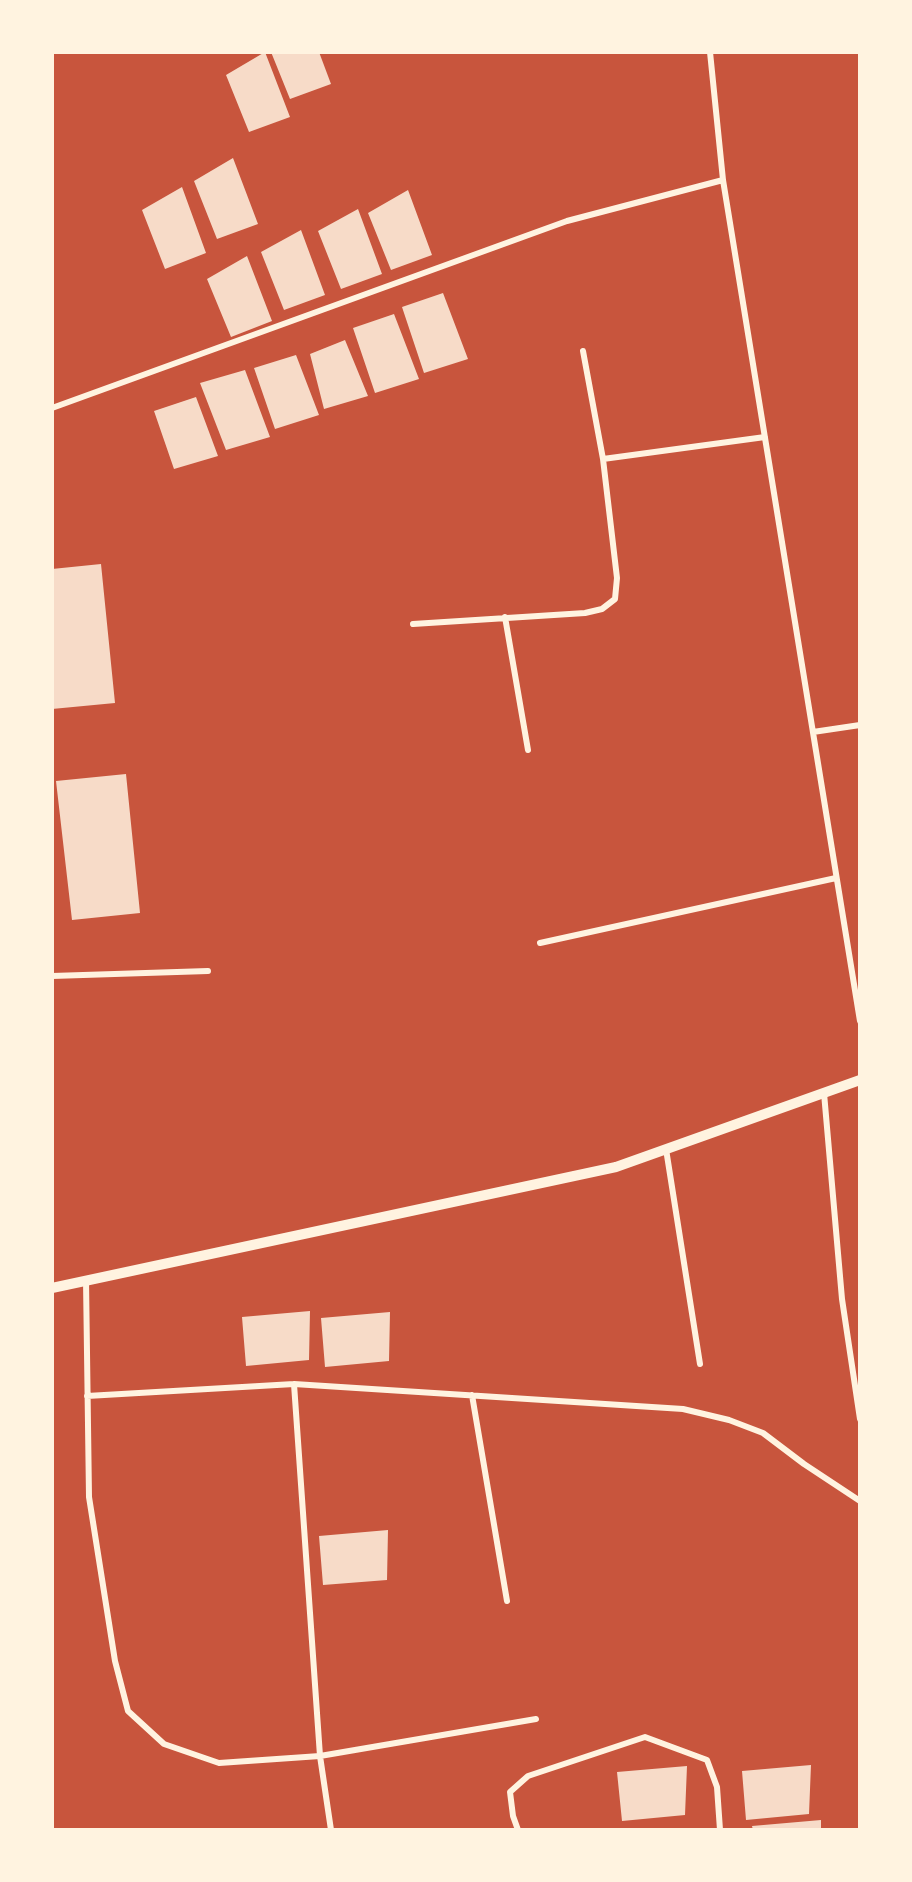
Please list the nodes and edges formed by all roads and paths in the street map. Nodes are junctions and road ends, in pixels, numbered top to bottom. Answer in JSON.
{"nodes":[{"id":1,"x":710,"y":52,"type":"edge"},
{"id":2,"x":723,"y":180,"type":"junction"},
{"id":3,"x":583,"y":351,"type":"dead end"},
{"id":4,"x":52,"y":408,"type":"edge"},
{"id":5,"x":765,"y":437,"type":"junction"},
{"id":6,"x":603,"y":459,"type":"junction"},
{"id":7,"x":505,"y":617,"type":"junction"},
{"id":8,"x":413,"y":624,"type":"dead end"},
{"id":9,"x":860,"y":725,"type":"edge"},
{"id":10,"x":813,"y":732,"type":"junction"},
{"id":11,"x":528,"y":750,"type":"dead end"},
{"id":12,"x":836,"y":878,"type":"junction"},
{"id":13,"x":540,"y":943,"type":"dead end"},
{"id":14,"x":208,"y":971,"type":"dead end"},
{"id":15,"x":52,"y":976,"type":"edge"},
{"id":16,"x":860,"y":1021,"type":"edge"},
{"id":17,"x":860,"y":1080,"type":"edge"},
{"id":18,"x":824,"y":1093,"type":"junction"},
{"id":19,"x":666,"y":1149,"type":"junction"},
{"id":20,"x":86,"y":1280,"type":"junction"},
{"id":21,"x":52,"y":1288,"type":"edge"},
{"id":22,"x":700,"y":1364,"type":"dead end"},
{"id":23,"x":294,"y":1384,"type":"junction"},
{"id":24,"x":472,"y":1395,"type":"junction"},
{"id":25,"x":87,"y":1396,"type":"junction"},
{"id":26,"x":860,"y":1419,"type":"edge"},
{"id":27,"x":860,"y":1501,"type":"edge"},
{"id":28,"x":507,"y":1601,"type":"dead end"},
{"id":29,"x":536,"y":1719,"type":"dead end"},
{"id":30,"x":320,"y":1756,"type":"junction"},
{"id":31,"x":331,"y":1830,"type":"edge"},
{"id":32,"x":518,"y":1830,"type":"edge"},
{"id":33,"x":720,"y":1830,"type":"edge"}],
"edges":[{"from":1,"to":2,"type":"street"},
{"from":2,"to":4,"type":"street"},
{"from":2,"to":5,"type":"street"},
{"from":3,"to":6,"type":"street"},
{"from":5,"to":6,"type":"street"},
{"from":5,"to":10,"type":"street"},
{"from":6,"to":7,"type":"street"},
{"from":7,"to":8,"type":"street"},
{"from":7,"to":11,"type":"street"},
{"from":9,"to":10,"type":"street"},
{"from":10,"to":12,"type":"street"},
{"from":12,"to":13,"type":"street"},
{"from":12,"to":16,"type":"street"},
{"from":14,"to":15,"type":"street"},
{"from":17,"to":18,"type":"street"},
{"from":18,"to":19,"type":"street"},
{"from":18,"to":26,"type":"street"},
{"from":19,"to":20,"type":"street"},
{"from":19,"to":22,"type":"street"},
{"from":20,"to":21,"type":"street"},
{"from":20,"to":25,"type":"street"},
{"from":23,"to":24,"type":"street"},
{"from":23,"to":25,"type":"street"},
{"from":23,"to":30,"type":"street"},
{"from":24,"to":27,"type":"street"},
{"from":24,"to":28,"type":"street"},
{"from":25,"to":30,"type":"street"},
{"from":29,"to":30,"type":"street"},
{"from":30,"to":31,"type":"street"},
{"from":32,"to":33,"type":"street"}]}
